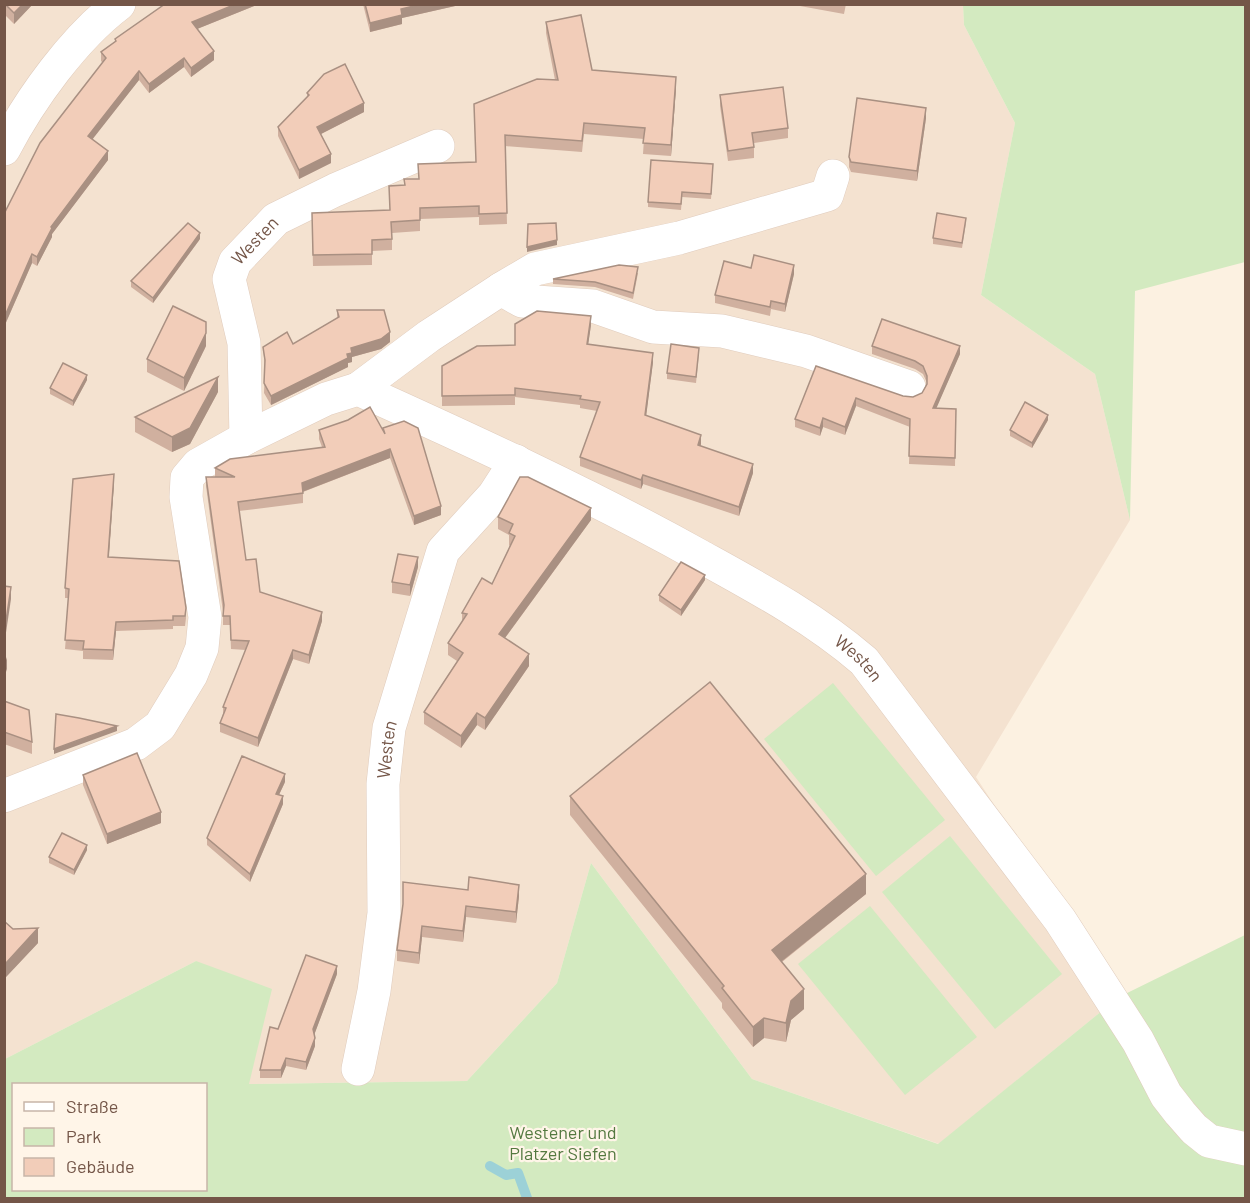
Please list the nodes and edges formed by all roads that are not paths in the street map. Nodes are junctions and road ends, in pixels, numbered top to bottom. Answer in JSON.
{"nodes":[{"id":1,"x":119,"y":4,"type":"edge"},
{"id":2,"x":438,"y":146,"type":"dead end"},
{"id":3,"x":4,"y":149,"type":"edge"},
{"id":4,"x":833,"y":176,"type":"dead end"},
{"id":5,"x":501,"y":289,"type":"junction"},
{"id":6,"x":909,"y":387,"type":"dead end"},
{"id":7,"x":358,"y":389,"type":"junction"},
{"id":8,"x":246,"y":438,"type":"junction"},
{"id":9,"x":516,"y":461,"type":"junction"},
{"id":10,"x":4,"y":796,"type":"edge"},
{"id":11,"x":358,"y":1069,"type":"dead end"},
{"id":12,"x":1245,"y":1149,"type":"edge"}],
"edges":[{"from":1,"to":3,"type":"street"},
{"from":2,"to":8,"type":"street","name":"Westen"},
{"from":4,"to":5,"type":"street"},
{"from":5,"to":6,"type":"street"},
{"from":5,"to":7,"type":"street"},
{"from":7,"to":8,"type":"street"},
{"from":7,"to":9,"type":"street","name":"Westen"},
{"from":8,"to":10,"type":"street"},
{"from":9,"to":11,"type":"street","name":"Westen"},
{"from":9,"to":12,"type":"street","name":"Westen"}]}
